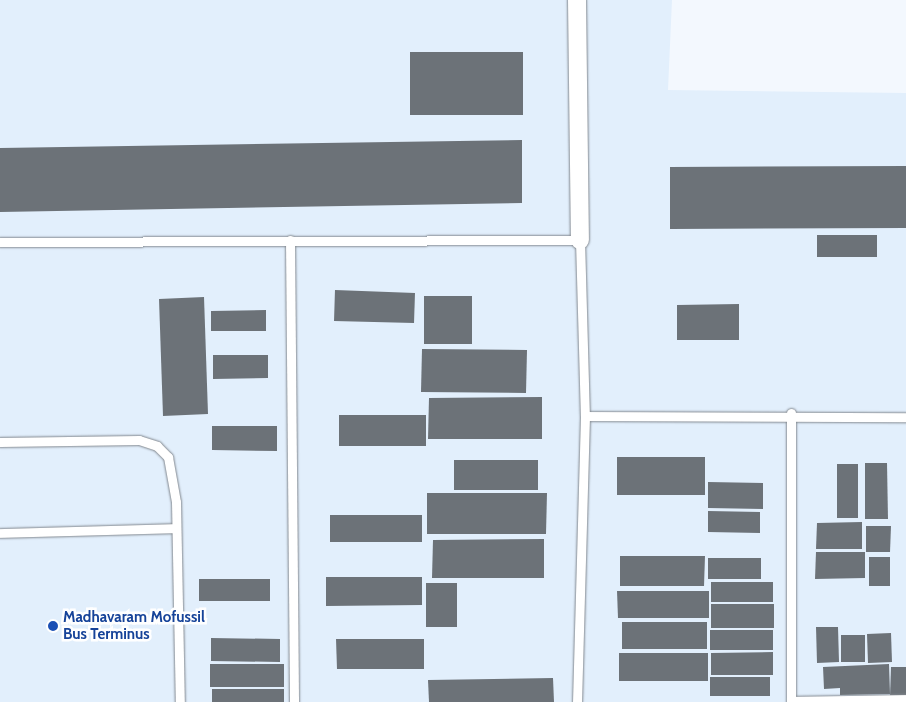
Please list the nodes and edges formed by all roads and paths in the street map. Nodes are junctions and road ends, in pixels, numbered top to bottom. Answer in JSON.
{"nodes":[{"id":1,"x":577,"y":0,"type":"edge"},
{"id":2,"x":290,"y":240,"type":"junction"},
{"id":3,"x":580,"y":240,"type":"junction"},
{"id":4,"x":0,"y":242,"type":"edge"},
{"id":5,"x":791,"y":414,"type":"junction"},
{"id":6,"x":585,"y":416,"type":"junction"},
{"id":7,"x":906,"y":417,"type":"edge"},
{"id":8,"x":0,"y":442,"type":"edge"},
{"id":9,"x":176,"y":528,"type":"junction"},
{"id":10,"x":0,"y":533,"type":"edge"},
{"id":11,"x":906,"y":699,"type":"edge"},
{"id":12,"x":792,"y":701,"type":"edge"},
{"id":13,"x":180,"y":702,"type":"edge"},
{"id":14,"x":294,"y":702,"type":"edge"},
{"id":15,"x":577,"y":702,"type":"edge"}],
"edges":[{"from":1,"to":3,"type":"street"},
{"from":2,"to":3,"type":"lane"},
{"from":2,"to":4,"type":"lane"},
{"from":2,"to":14,"type":"lane"},
{"from":3,"to":6,"type":"lane"},
{"from":5,"to":6,"type":"lane"},
{"from":5,"to":7,"type":"lane"},
{"from":5,"to":12,"type":"lane"},
{"from":6,"to":15,"type":"lane"},
{"from":8,"to":9,"type":"lane"},
{"from":9,"to":10,"type":"lane"},
{"from":9,"to":13,"type":"lane"},
{"from":11,"to":12,"type":"lane"}]}
